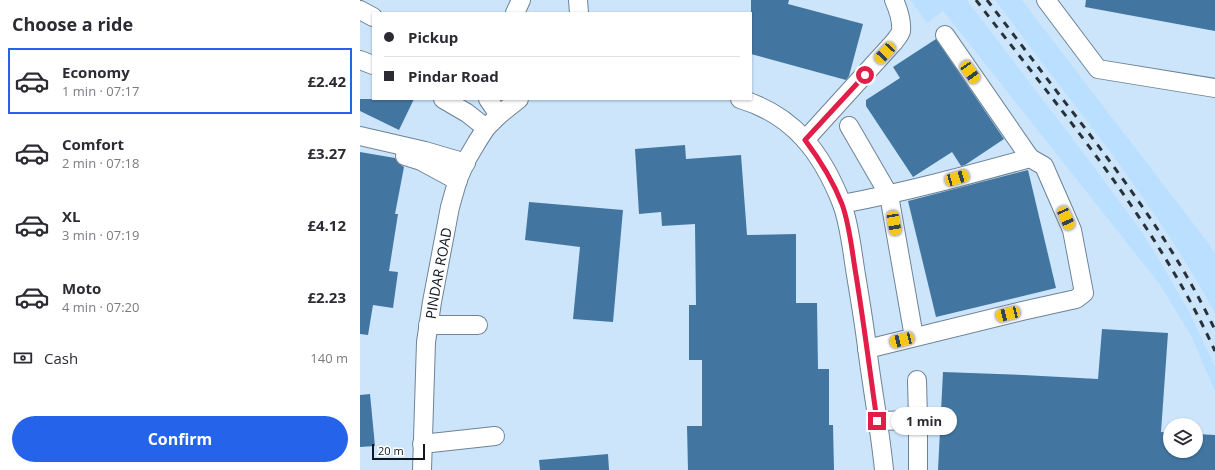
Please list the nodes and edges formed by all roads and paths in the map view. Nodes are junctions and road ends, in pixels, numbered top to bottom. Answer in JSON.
{"nodes":[{"id":1,"x":521,"y":0,"type":"edge"},
{"id":2,"x":578,"y":0,"type":"edge"},
{"id":3,"x":894,"y":0,"type":"edge"},
{"id":4,"x":1046,"y":0,"type":"edge"},
{"id":5,"x":360,"y":10,"type":"edge"},
{"id":6,"x":515,"y":12,"type":"edge"},
{"id":7,"x":579,"y":12,"type":"edge"},
{"id":8,"x":372,"y":16,"type":"edge"},
{"id":9,"x":945,"y":35,"type":"dead end"},
{"id":10,"x":360,"y":60,"type":"edge"},
{"id":11,"x":372,"y":65,"type":"edge"},
{"id":12,"x":1215,"y":88,"type":"edge"},
{"id":13,"x":445,"y":100,"type":"edge"},
{"id":14,"x":489,"y":100,"type":"edge"},
{"id":15,"x":518,"y":100,"type":"edge"},
{"id":16,"x":743,"y":100,"type":"edge"},
{"id":17,"x":500,"y":115,"type":"junction"},
{"id":18,"x":849,"y":126,"type":"dead end"},
{"id":19,"x":486,"y":128,"type":"junction"},
{"id":20,"x":360,"y":136,"type":"edge"},
{"id":21,"x":805,"y":140,"type":"junction"},
{"id":22,"x":360,"y":147,"type":"edge"},
{"id":23,"x":1030,"y":158,"type":"junction"},
{"id":24,"x":466,"y":163,"type":"junction"},
{"id":25,"x":458,"y":182,"type":"junction"},
{"id":26,"x":889,"y":194,"type":"junction"},
{"id":27,"x":842,"y":204,"type":"junction"},
{"id":28,"x":428,"y":325,"type":"junction"},
{"id":29,"x":478,"y":325,"type":"dead end"},
{"id":30,"x":914,"y":337,"type":"junction"},
{"id":31,"x":867,"y":349,"type":"junction"},
{"id":32,"x":917,"y":380,"type":"dead end"},
{"id":33,"x":918,"y":420,"type":"junction"},
{"id":34,"x":877,"y":421,"type":"junction"},
{"id":35,"x":495,"y":436,"type":"dead end"},
{"id":36,"x":422,"y":444,"type":"junction"},
{"id":37,"x":422,"y":470,"type":"edge"},
{"id":38,"x":884,"y":470,"type":"edge"},
{"id":39,"x":918,"y":470,"type":"edge"}],
"edges":[{"from":1,"to":6,"type":"street"},
{"from":2,"to":7,"type":"street"},
{"from":3,"to":21,"type":"street"},
{"from":4,"to":12,"type":"street"},
{"from":5,"to":8,"type":"street"},
{"from":9,"to":23,"type":"street"},
{"from":10,"to":11,"type":"street"},
{"from":13,"to":19,"type":"street"},
{"from":14,"to":17,"type":"street"},
{"from":15,"to":17,"type":"street","name":"PINDAR ROAD"},
{"from":16,"to":21,"type":"street"},
{"from":17,"to":19,"type":"street","name":"PINDAR ROAD"},
{"from":18,"to":26,"type":"street"},
{"from":19,"to":24,"type":"street","name":"PINDAR ROAD"},
{"from":20,"to":24,"type":"street"},
{"from":21,"to":27,"type":"street"},
{"from":22,"to":25,"type":"street"},
{"from":23,"to":26,"type":"street"},
{"from":23,"to":30,"type":"street"},
{"from":24,"to":25,"type":"street","name":"PINDAR ROAD"},
{"from":25,"to":28,"type":"street","name":"PINDAR ROAD"},
{"from":26,"to":27,"type":"street"},
{"from":26,"to":30,"type":"street"},
{"from":27,"to":31,"type":"street"},
{"from":28,"to":29,"type":"street"},
{"from":28,"to":36,"type":"street","name":"PINDAR ROAD"},
{"from":30,"to":31,"type":"street"},
{"from":31,"to":34,"type":"street"},
{"from":32,"to":33,"type":"street"},
{"from":33,"to":34,"type":"street"},
{"from":33,"to":39,"type":"street"},
{"from":34,"to":38,"type":"street"},
{"from":35,"to":36,"type":"street"},
{"from":36,"to":37,"type":"street","name":"PINDAR ROAD"}]}
